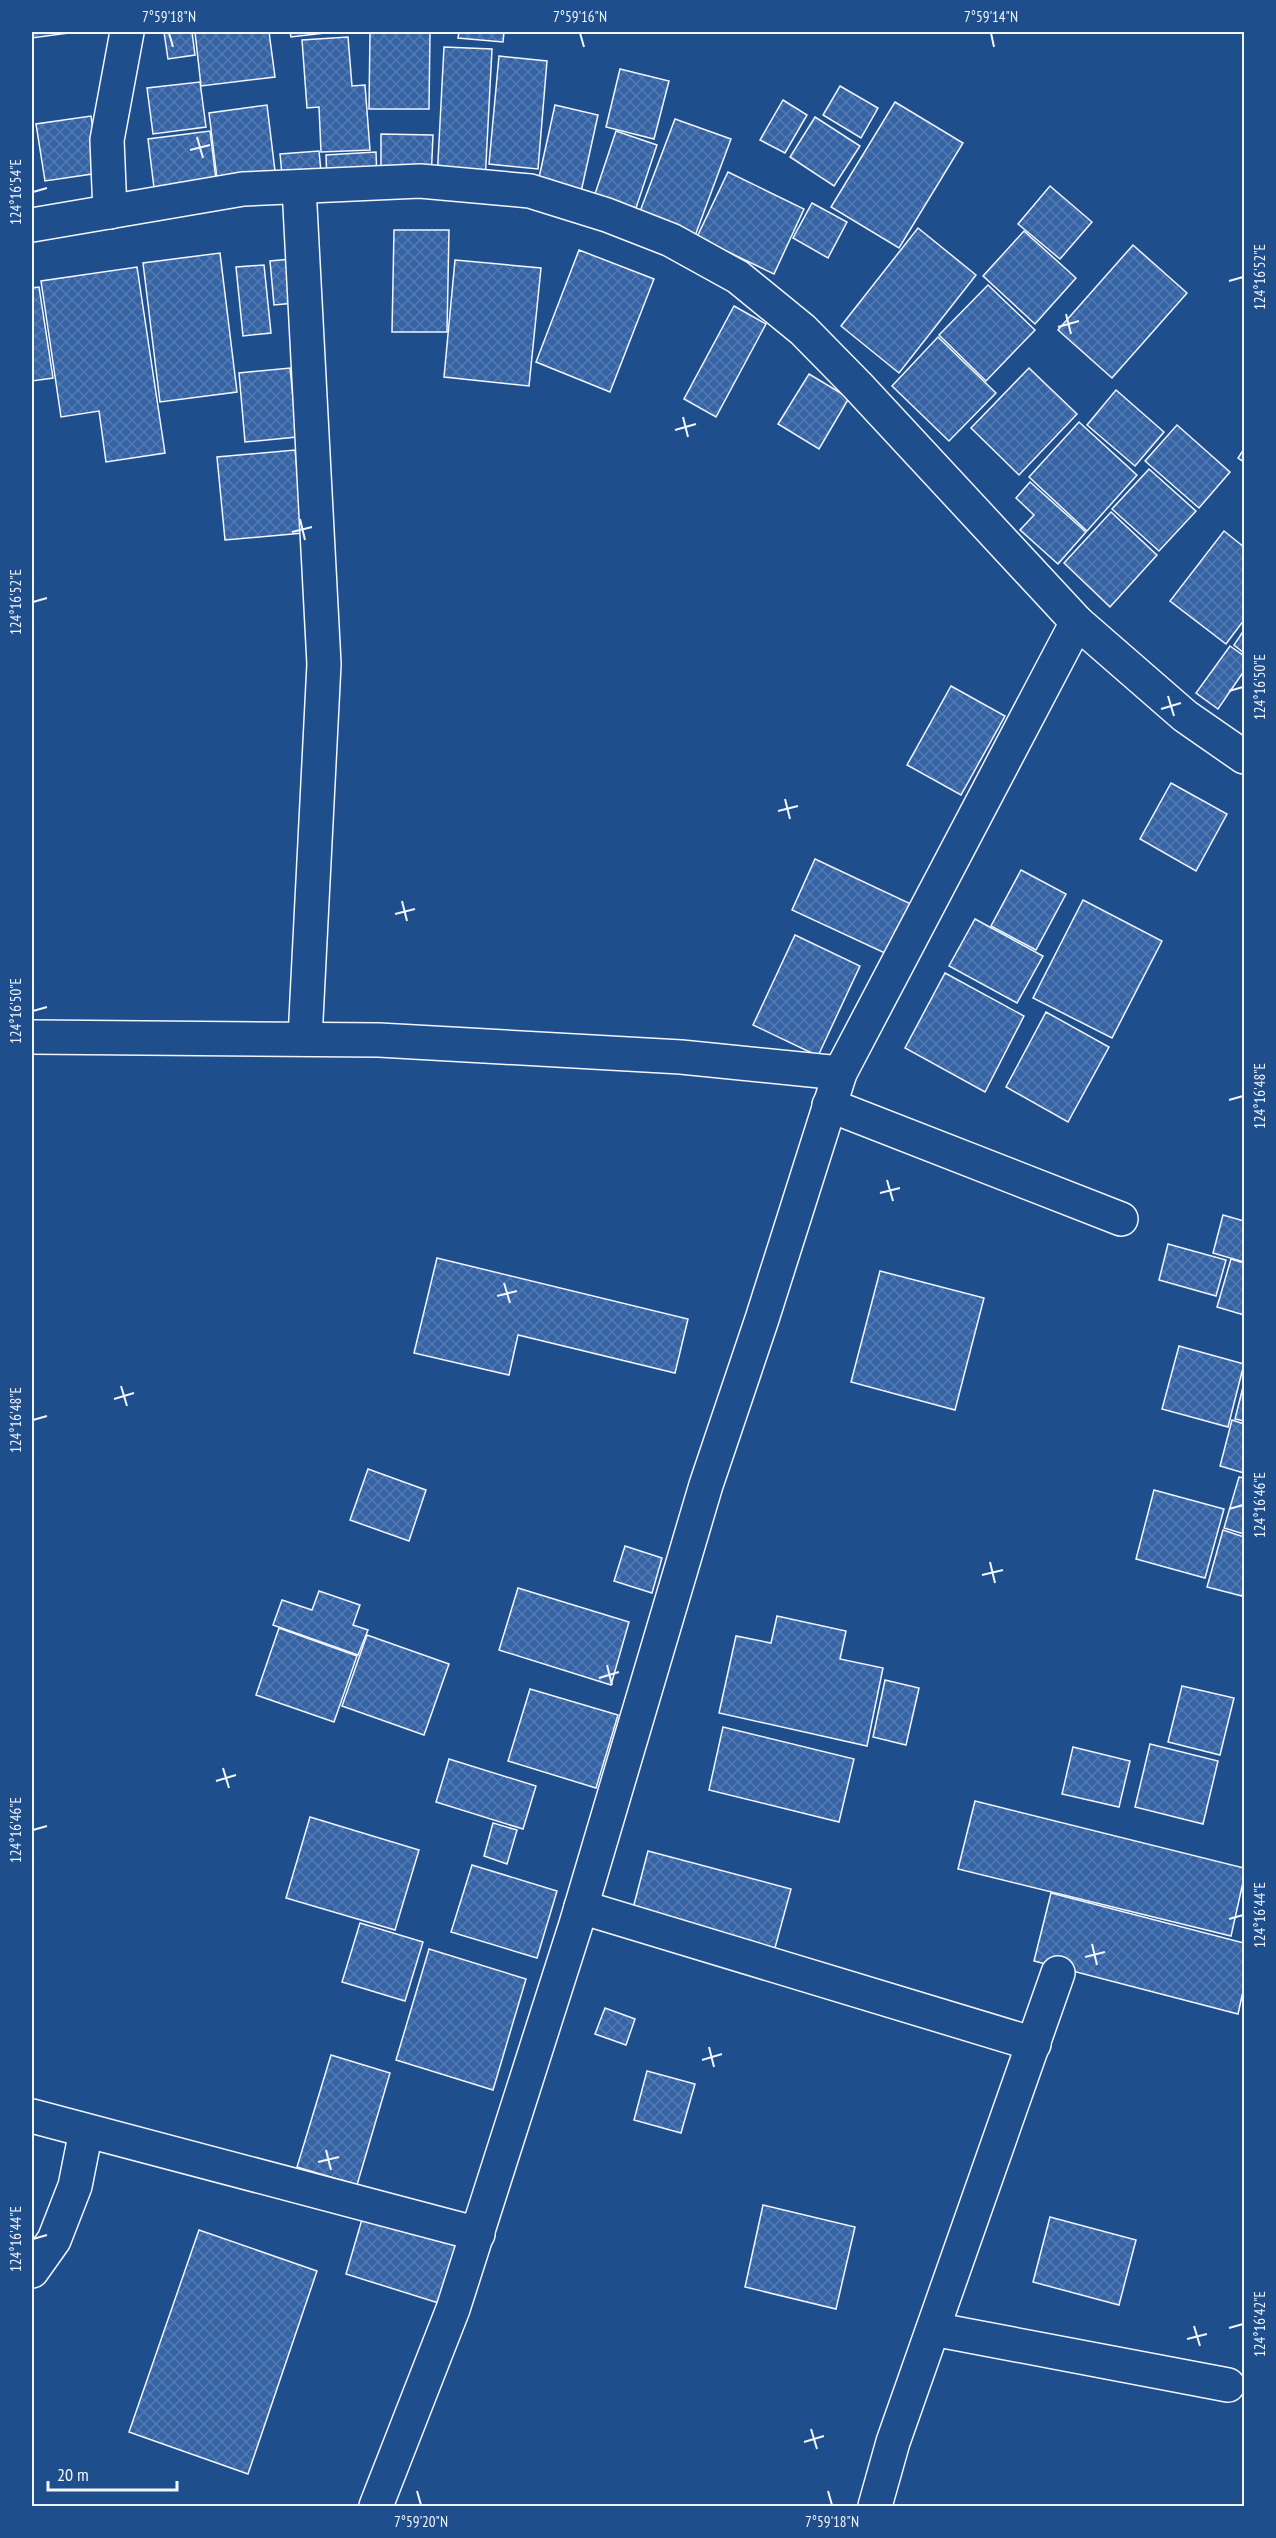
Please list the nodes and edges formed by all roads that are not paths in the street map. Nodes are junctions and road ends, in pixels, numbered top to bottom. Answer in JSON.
{"nodes":[{"id":1,"x":127,"y":32,"type":"edge"},
{"id":2,"x":300,"y":187,"type":"junction"},
{"id":3,"x":110,"y":212,"type":"junction"},
{"id":4,"x":32,"y":225,"type":"edge"},
{"id":5,"x":1077,"y":622,"type":"junction"},
{"id":6,"x":1245,"y":757,"type":"edge"},
{"id":7,"x":32,"y":1037,"type":"edge"},
{"id":8,"x":305,"y":1040,"type":"junction"},
{"id":9,"x":840,"y":1073,"type":"junction"},
{"id":10,"x":829,"y":1105,"type":"junction"},
{"id":11,"x":1121,"y":1219,"type":"dead end"},
{"id":12,"x":581,"y":1907,"type":"junction"},
{"id":13,"x":1058,"y":1973,"type":"dead end"},
{"id":14,"x":1034,"y":2044,"type":"junction"},
{"id":15,"x":32,"y":2116,"type":"edge"},
{"id":16,"x":86,"y":2131,"type":"junction"},
{"id":17,"x":478,"y":2234,"type":"junction"},
{"id":18,"x":32,"y":2271,"type":"edge"},
{"id":19,"x":933,"y":2329,"type":"junction"},
{"id":20,"x":1228,"y":2385,"type":"dead end"},
{"id":21,"x":376,"y":2506,"type":"edge"},
{"id":22,"x":875,"y":2506,"type":"edge"}],
"edges":[{"from":1,"to":3,"type":"street"},
{"from":2,"to":3,"type":"street"},
{"from":2,"to":5,"type":"street"},
{"from":2,"to":8,"type":"street"},
{"from":3,"to":4,"type":"street"},
{"from":5,"to":6,"type":"street"},
{"from":5,"to":9,"type":"street"},
{"from":7,"to":8,"type":"street"},
{"from":8,"to":9,"type":"street"},
{"from":9,"to":10,"type":"street"},
{"from":10,"to":11,"type":"street"},
{"from":10,"to":12,"type":"street"},
{"from":12,"to":14,"type":"street"},
{"from":12,"to":17,"type":"street"},
{"from":13,"to":14,"type":"street"},
{"from":14,"to":19,"type":"street"},
{"from":15,"to":16,"type":"street"},
{"from":16,"to":17,"type":"street"},
{"from":16,"to":18,"type":"street"},
{"from":17,"to":21,"type":"street"},
{"from":19,"to":20,"type":"street"},
{"from":19,"to":22,"type":"street"}]}
